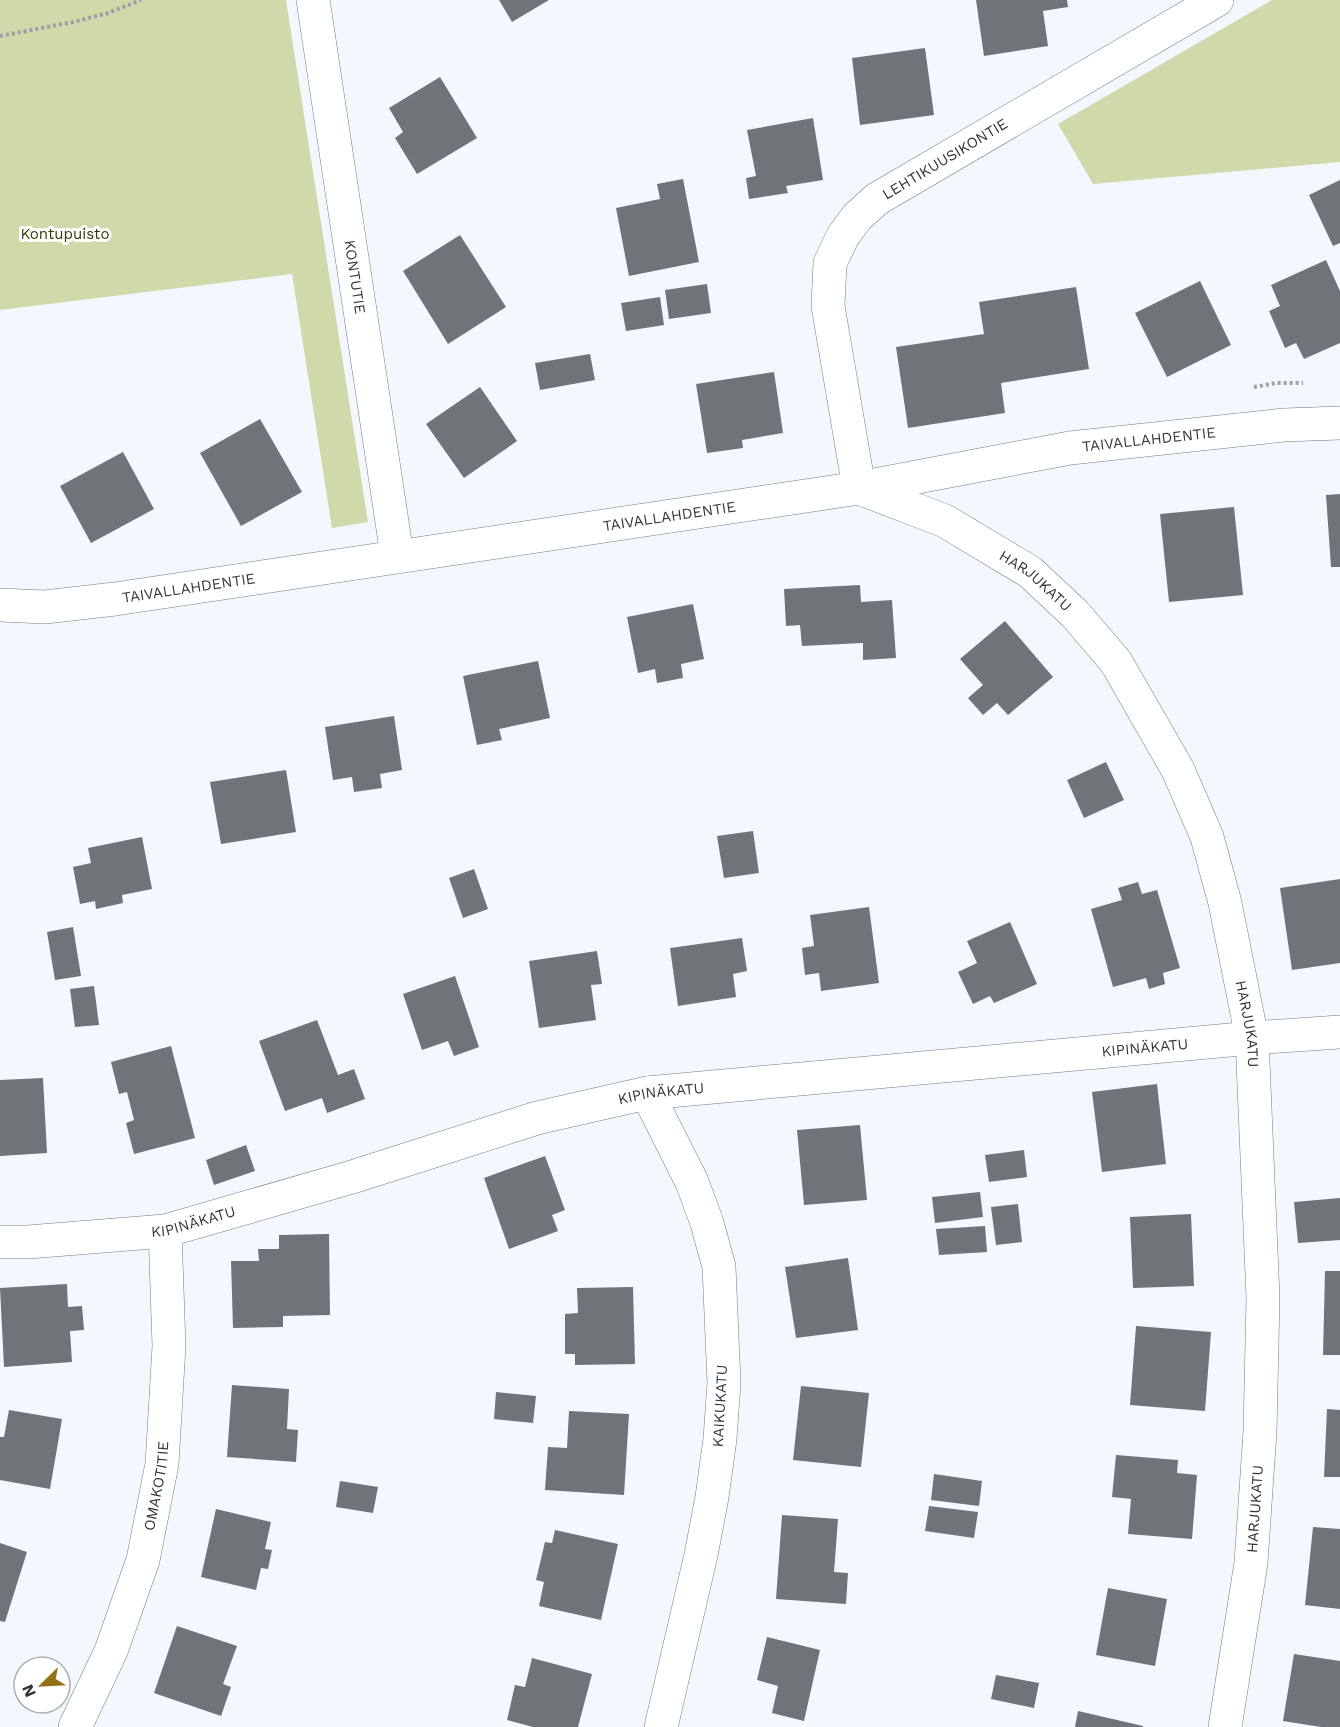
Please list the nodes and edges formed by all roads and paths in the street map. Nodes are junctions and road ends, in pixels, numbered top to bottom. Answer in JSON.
{"nodes":[{"id":1,"x":141,"y":0,"type":"edge"},
{"id":2,"x":313,"y":0,"type":"edge"},
{"id":3,"x":1217,"y":0,"type":"edge"},
{"id":4,"x":0,"y":36,"type":"edge"},
{"id":5,"x":1340,"y":423,"type":"edge"},
{"id":6,"x":859,"y":488,"type":"junction"},
{"id":7,"x":397,"y":555,"type":"junction"},
{"id":8,"x":0,"y":605,"type":"edge"},
{"id":9,"x":1340,"y":1032,"type":"edge"},
{"id":10,"x":1252,"y":1038,"type":"junction"},
{"id":11,"x":647,"y":1093,"type":"junction"},
{"id":12,"x":165,"y":1231,"type":"junction"},
{"id":13,"x":0,"y":1242,"type":"edge"},
{"id":14,"x":75,"y":1727,"type":"edge"},
{"id":15,"x":661,"y":1727,"type":"edge"},
{"id":16,"x":1225,"y":1727,"type":"edge"}],
"edges":[{"from":1,"to":4,"type":"path"},
{"from":2,"to":7,"type":"street","name":"KONTUTIE"},
{"from":3,"to":6,"type":"street","name":"LEHTIKUUSIKONTIE"},
{"from":5,"to":6,"type":"street","name":"TAIVALLAHDENTIE"},
{"from":6,"to":7,"type":"street","name":"TAIVALLAHDENTIE"},
{"from":6,"to":10,"type":"street","name":"HARJUKATU"},
{"from":7,"to":8,"type":"street","name":"TAIVALLAHDENTIE"},
{"from":9,"to":10,"type":"street","name":"KIPINÄKATU"},
{"from":10,"to":11,"type":"street","name":"KIPINÄKATU"},
{"from":10,"to":16,"type":"street","name":"HARJUKATU"},
{"from":11,"to":12,"type":"street","name":"KIPINÄKATU"},
{"from":11,"to":15,"type":"street","name":"KAIKUKATU"},
{"from":12,"to":13,"type":"street","name":"KIPINÄKATU"},
{"from":12,"to":14,"type":"street","name":"OMAKOTITIE"}]}
